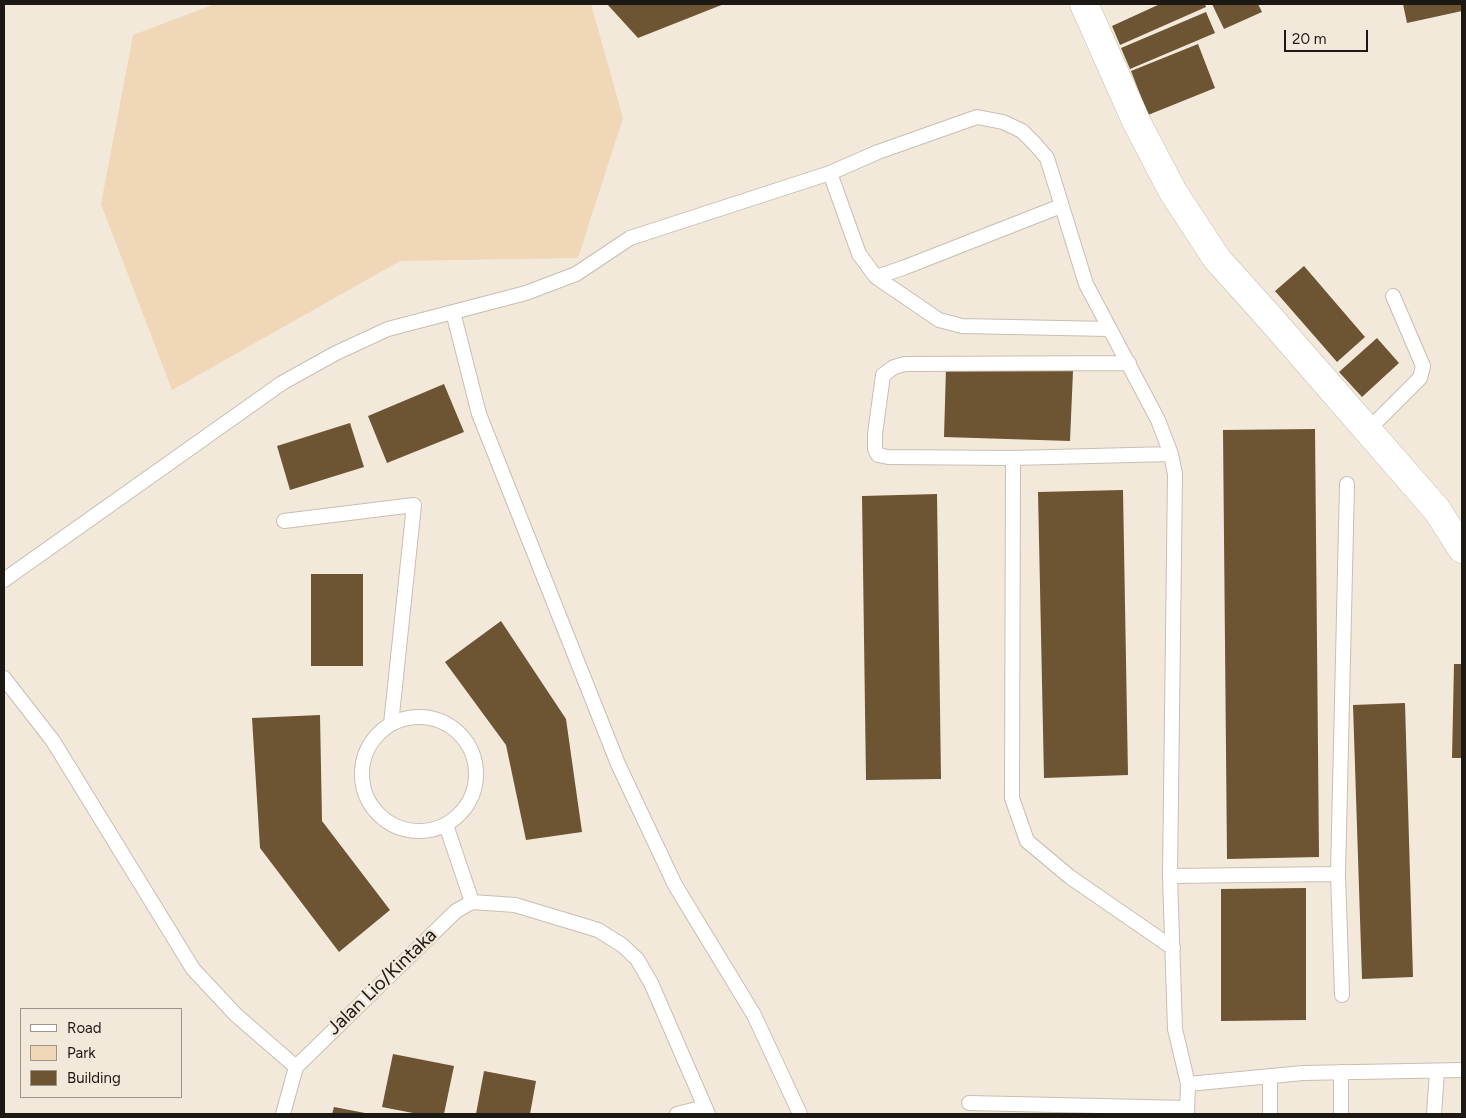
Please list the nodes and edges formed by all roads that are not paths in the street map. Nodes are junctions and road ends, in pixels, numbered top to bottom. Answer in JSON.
{"nodes":[{"id":1,"x":1084,"y":4,"type":"edge"},
{"id":2,"x":830,"y":173,"type":"junction"},
{"id":3,"x":1062,"y":206,"type":"junction"},
{"id":4,"x":876,"y":277,"type":"junction"},
{"id":5,"x":1393,"y":296,"type":"dead end"},
{"id":6,"x":453,"y":312,"type":"junction"},
{"id":7,"x":1109,"y":329,"type":"junction"},
{"id":8,"x":1129,"y":364,"type":"junction"},
{"id":9,"x":1367,"y":431,"type":"junction"},
{"id":10,"x":1171,"y":454,"type":"junction"},
{"id":11,"x":1013,"y":458,"type":"junction"},
{"id":12,"x":1347,"y":484,"type":"dead end"},
{"id":13,"x":284,"y":521,"type":"dead end"},
{"id":14,"x":1462,"y":549,"type":"edge"},
{"id":15,"x":4,"y":580,"type":"edge"},
{"id":16,"x":4,"y":678,"type":"edge"},
{"id":17,"x":391,"y":724,"type":"junction"},
{"id":18,"x":446,"y":825,"type":"junction"},
{"id":19,"x":1338,"y":874,"type":"junction"},
{"id":20,"x":1170,"y":876,"type":"junction"},
{"id":21,"x":472,"y":902,"type":"junction"},
{"id":22,"x":1174,"y":948,"type":"junction"},
{"id":23,"x":1342,"y":995,"type":"dead end"},
{"id":24,"x":296,"y":1067,"type":"junction"},
{"id":25,"x":1462,"y":1070,"type":"edge"},
{"id":26,"x":1437,"y":1071,"type":"junction"},
{"id":27,"x":1341,"y":1072,"type":"junction"},
{"id":28,"x":1270,"y":1076,"type":"junction"},
{"id":29,"x":1188,"y":1084,"type":"junction"},
{"id":30,"x":969,"y":1104,"type":"dead end"},
{"id":31,"x":707,"y":1111,"type":"edge"},
{"id":32,"x":1187,"y":1111,"type":"edge"},
{"id":33,"x":282,"y":1114,"type":"edge"},
{"id":34,"x":677,"y":1114,"type":"edge"},
{"id":35,"x":800,"y":1114,"type":"edge"},
{"id":36,"x":1270,"y":1114,"type":"edge"},
{"id":37,"x":1341,"y":1114,"type":"edge"},
{"id":38,"x":1434,"y":1114,"type":"edge"}],
"edges":[{"from":1,"to":9,"type":"street"},
{"from":2,"to":3,"type":"lane"},
{"from":2,"to":4,"type":"lane"},
{"from":2,"to":6,"type":"lane"},
{"from":3,"to":4,"type":"lane"},
{"from":3,"to":7,"type":"lane"},
{"from":4,"to":7,"type":"lane"},
{"from":5,"to":9,"type":"lane"},
{"from":6,"to":15,"type":"lane"},
{"from":6,"to":35,"type":"lane"},
{"from":7,"to":8,"type":"lane"},
{"from":8,"to":10,"type":"lane"},
{"from":8,"to":11,"type":"lane"},
{"from":9,"to":14,"type":"street"},
{"from":10,"to":11,"type":"lane"},
{"from":10,"to":20,"type":"lane"},
{"from":11,"to":22,"type":"lane"},
{"from":12,"to":19,"type":"lane"},
{"from":13,"to":17,"type":"lane"},
{"from":16,"to":24,"type":"lane"},
{"from":17,"to":18,"type":"lane"},
{"from":17,"to":18,"type":"lane"},
{"from":18,"to":21,"type":"lane"},
{"from":19,"to":20,"type":"lane"},
{"from":19,"to":23,"type":"lane"},
{"from":20,"to":22,"type":"lane"},
{"from":21,"to":24,"type":"lane","name":"Jalan Lio/Kintaka"},
{"from":21,"to":31,"type":"lane"},
{"from":22,"to":29,"type":"lane"},
{"from":24,"to":33,"type":"lane"},
{"from":25,"to":26,"type":"lane"},
{"from":26,"to":27,"type":"lane"},
{"from":26,"to":38,"type":"lane"},
{"from":27,"to":28,"type":"lane"},
{"from":27,"to":37,"type":"lane"},
{"from":28,"to":29,"type":"lane"},
{"from":28,"to":36,"type":"lane"},
{"from":29,"to":32,"type":"lane"},
{"from":30,"to":32,"type":"lane"},
{"from":31,"to":34,"type":"lane"}]}
